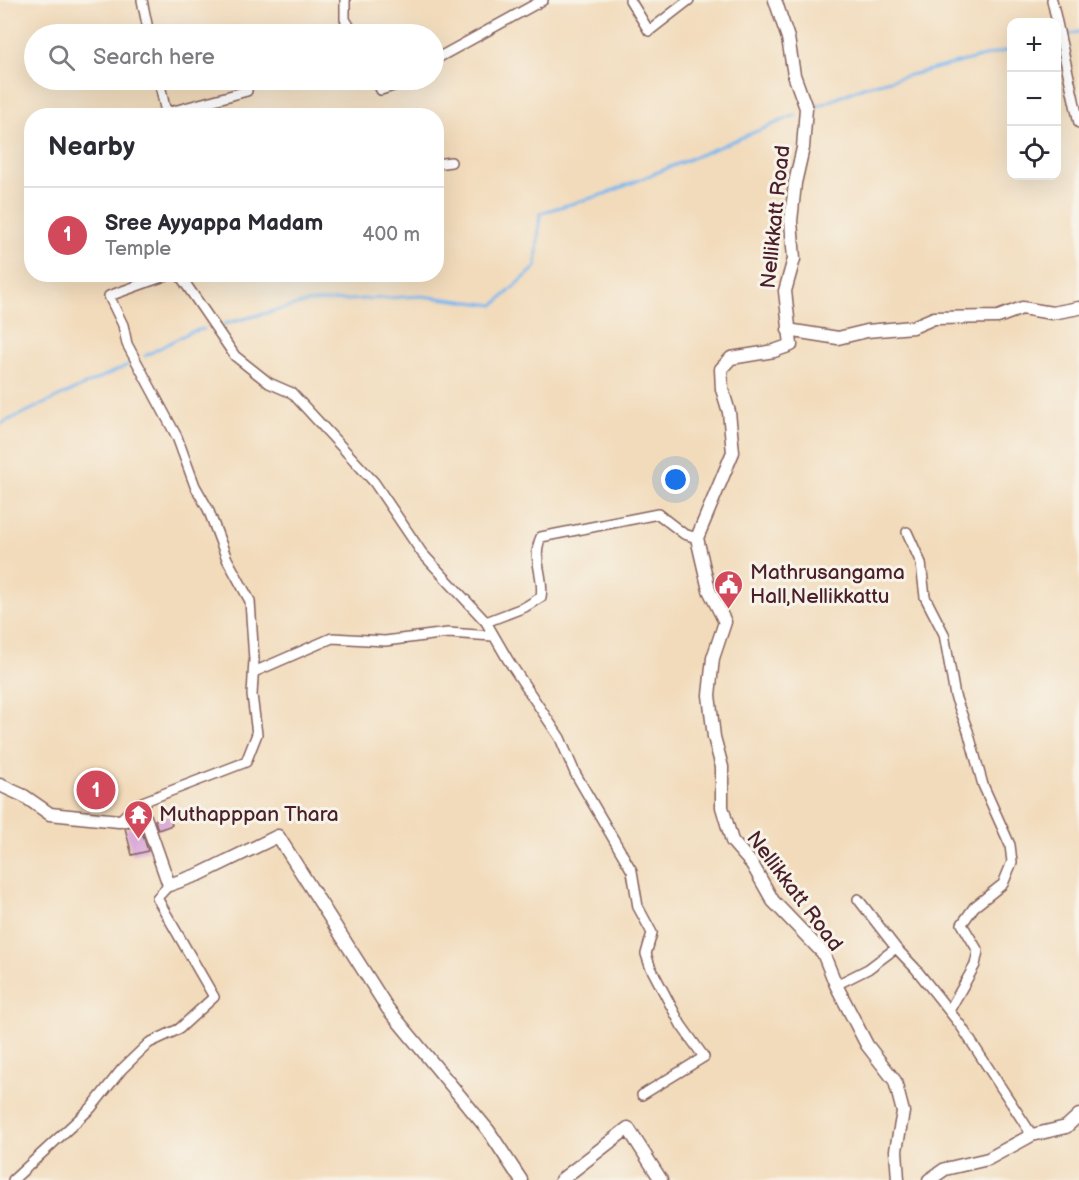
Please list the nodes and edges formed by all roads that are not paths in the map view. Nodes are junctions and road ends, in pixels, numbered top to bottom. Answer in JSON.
{"nodes":[{"id":1,"x":142,"y":0,"type":"edge"},
{"id":2,"x":345,"y":0,"type":"edge"},
{"id":3,"x":543,"y":0,"type":"edge"},
{"id":4,"x":630,"y":0,"type":"edge"},
{"id":5,"x":688,"y":0,"type":"edge"},
{"id":6,"x":775,"y":0,"type":"edge"},
{"id":7,"x":1052,"y":0,"type":"edge"},
{"id":8,"x":147,"y":24,"type":"edge"},
{"id":9,"x":348,"y":24,"type":"edge"},
{"id":10,"x":444,"y":54,"type":"edge"},
{"id":11,"x":161,"y":90,"type":"edge"},
{"id":12,"x":247,"y":91,"type":"dead end"},
{"id":13,"x":166,"y":108,"type":"edge"},
{"id":14,"x":185,"y":108,"type":"edge"},
{"id":15,"x":1079,"y":123,"type":"edge"},
{"id":16,"x":451,"y":162,"type":"dead end"},
{"id":17,"x":444,"y":163,"type":"edge"},
{"id":18,"x":148,"y":282,"type":"edge"},
{"id":19,"x":184,"y":282,"type":"edge"},
{"id":20,"x":1079,"y":308,"type":"edge"},
{"id":21,"x":788,"y":330,"type":"junction"},
{"id":22,"x":907,"y":532,"type":"dead end"},
{"id":23,"x":697,"y":538,"type":"junction"},
{"id":24,"x":486,"y":622,"type":"junction"},
{"id":25,"x":494,"y":636,"type":"junction"},
{"id":26,"x":254,"y":672,"type":"junction"},
{"id":27,"x":0,"y":785,"type":"edge"},
{"id":28,"x":118,"y":821,"type":"junction"},
{"id":29,"x":169,"y":885,"type":"junction"},
{"id":30,"x":858,"y":899,"type":"dead end"},
{"id":31,"x":896,"y":948,"type":"junction"},
{"id":32,"x":836,"y":986,"type":"junction"},
{"id":33,"x":949,"y":1011,"type":"junction"},
{"id":34,"x":642,"y":1095,"type":"dead end"},
{"id":35,"x":1079,"y":1115,"type":"edge"},
{"id":36,"x":1032,"y":1135,"type":"junction"},
{"id":37,"x":13,"y":1180,"type":"edge"},
{"id":38,"x":521,"y":1180,"type":"edge"},
{"id":39,"x":561,"y":1180,"type":"edge"},
{"id":40,"x":661,"y":1180,"type":"edge"},
{"id":41,"x":898,"y":1180,"type":"edge"},
{"id":42,"x":928,"y":1180,"type":"edge"}],
"edges":[{"from":1,"to":8,"type":"street"},
{"from":2,"to":9,"type":"street"},
{"from":3,"to":10,"type":"street"},
{"from":4,"to":5,"type":"street"},
{"from":6,"to":21,"type":"street","name":"Nellikkatt Road"},
{"from":7,"to":15,"type":"street"},
{"from":11,"to":13,"type":"street"},
{"from":12,"to":14,"type":"street"},
{"from":16,"to":17,"type":"street"},
{"from":18,"to":26,"type":"street"},
{"from":19,"to":24,"type":"street"},
{"from":20,"to":21,"type":"street"},
{"from":21,"to":23,"type":"street"},
{"from":22,"to":33,"type":"street"},
{"from":23,"to":24,"type":"street"},
{"from":23,"to":32,"type":"street","name":"Nellikkatt Road"},
{"from":24,"to":25,"type":"street"},
{"from":25,"to":26,"type":"street"},
{"from":25,"to":34,"type":"street"},
{"from":26,"to":28,"type":"street"},
{"from":27,"to":28,"type":"street"},
{"from":28,"to":29,"type":"street"},
{"from":29,"to":37,"type":"street"},
{"from":29,"to":38,"type":"street"},
{"from":30,"to":31,"type":"street"},
{"from":31,"to":32,"type":"street"},
{"from":31,"to":33,"type":"street"},
{"from":32,"to":41,"type":"street","name":"Nellikkatt Road"},
{"from":33,"to":36,"type":"street"},
{"from":35,"to":36,"type":"street"},
{"from":36,"to":42,"type":"street"},
{"from":39,"to":40,"type":"street"}]}
